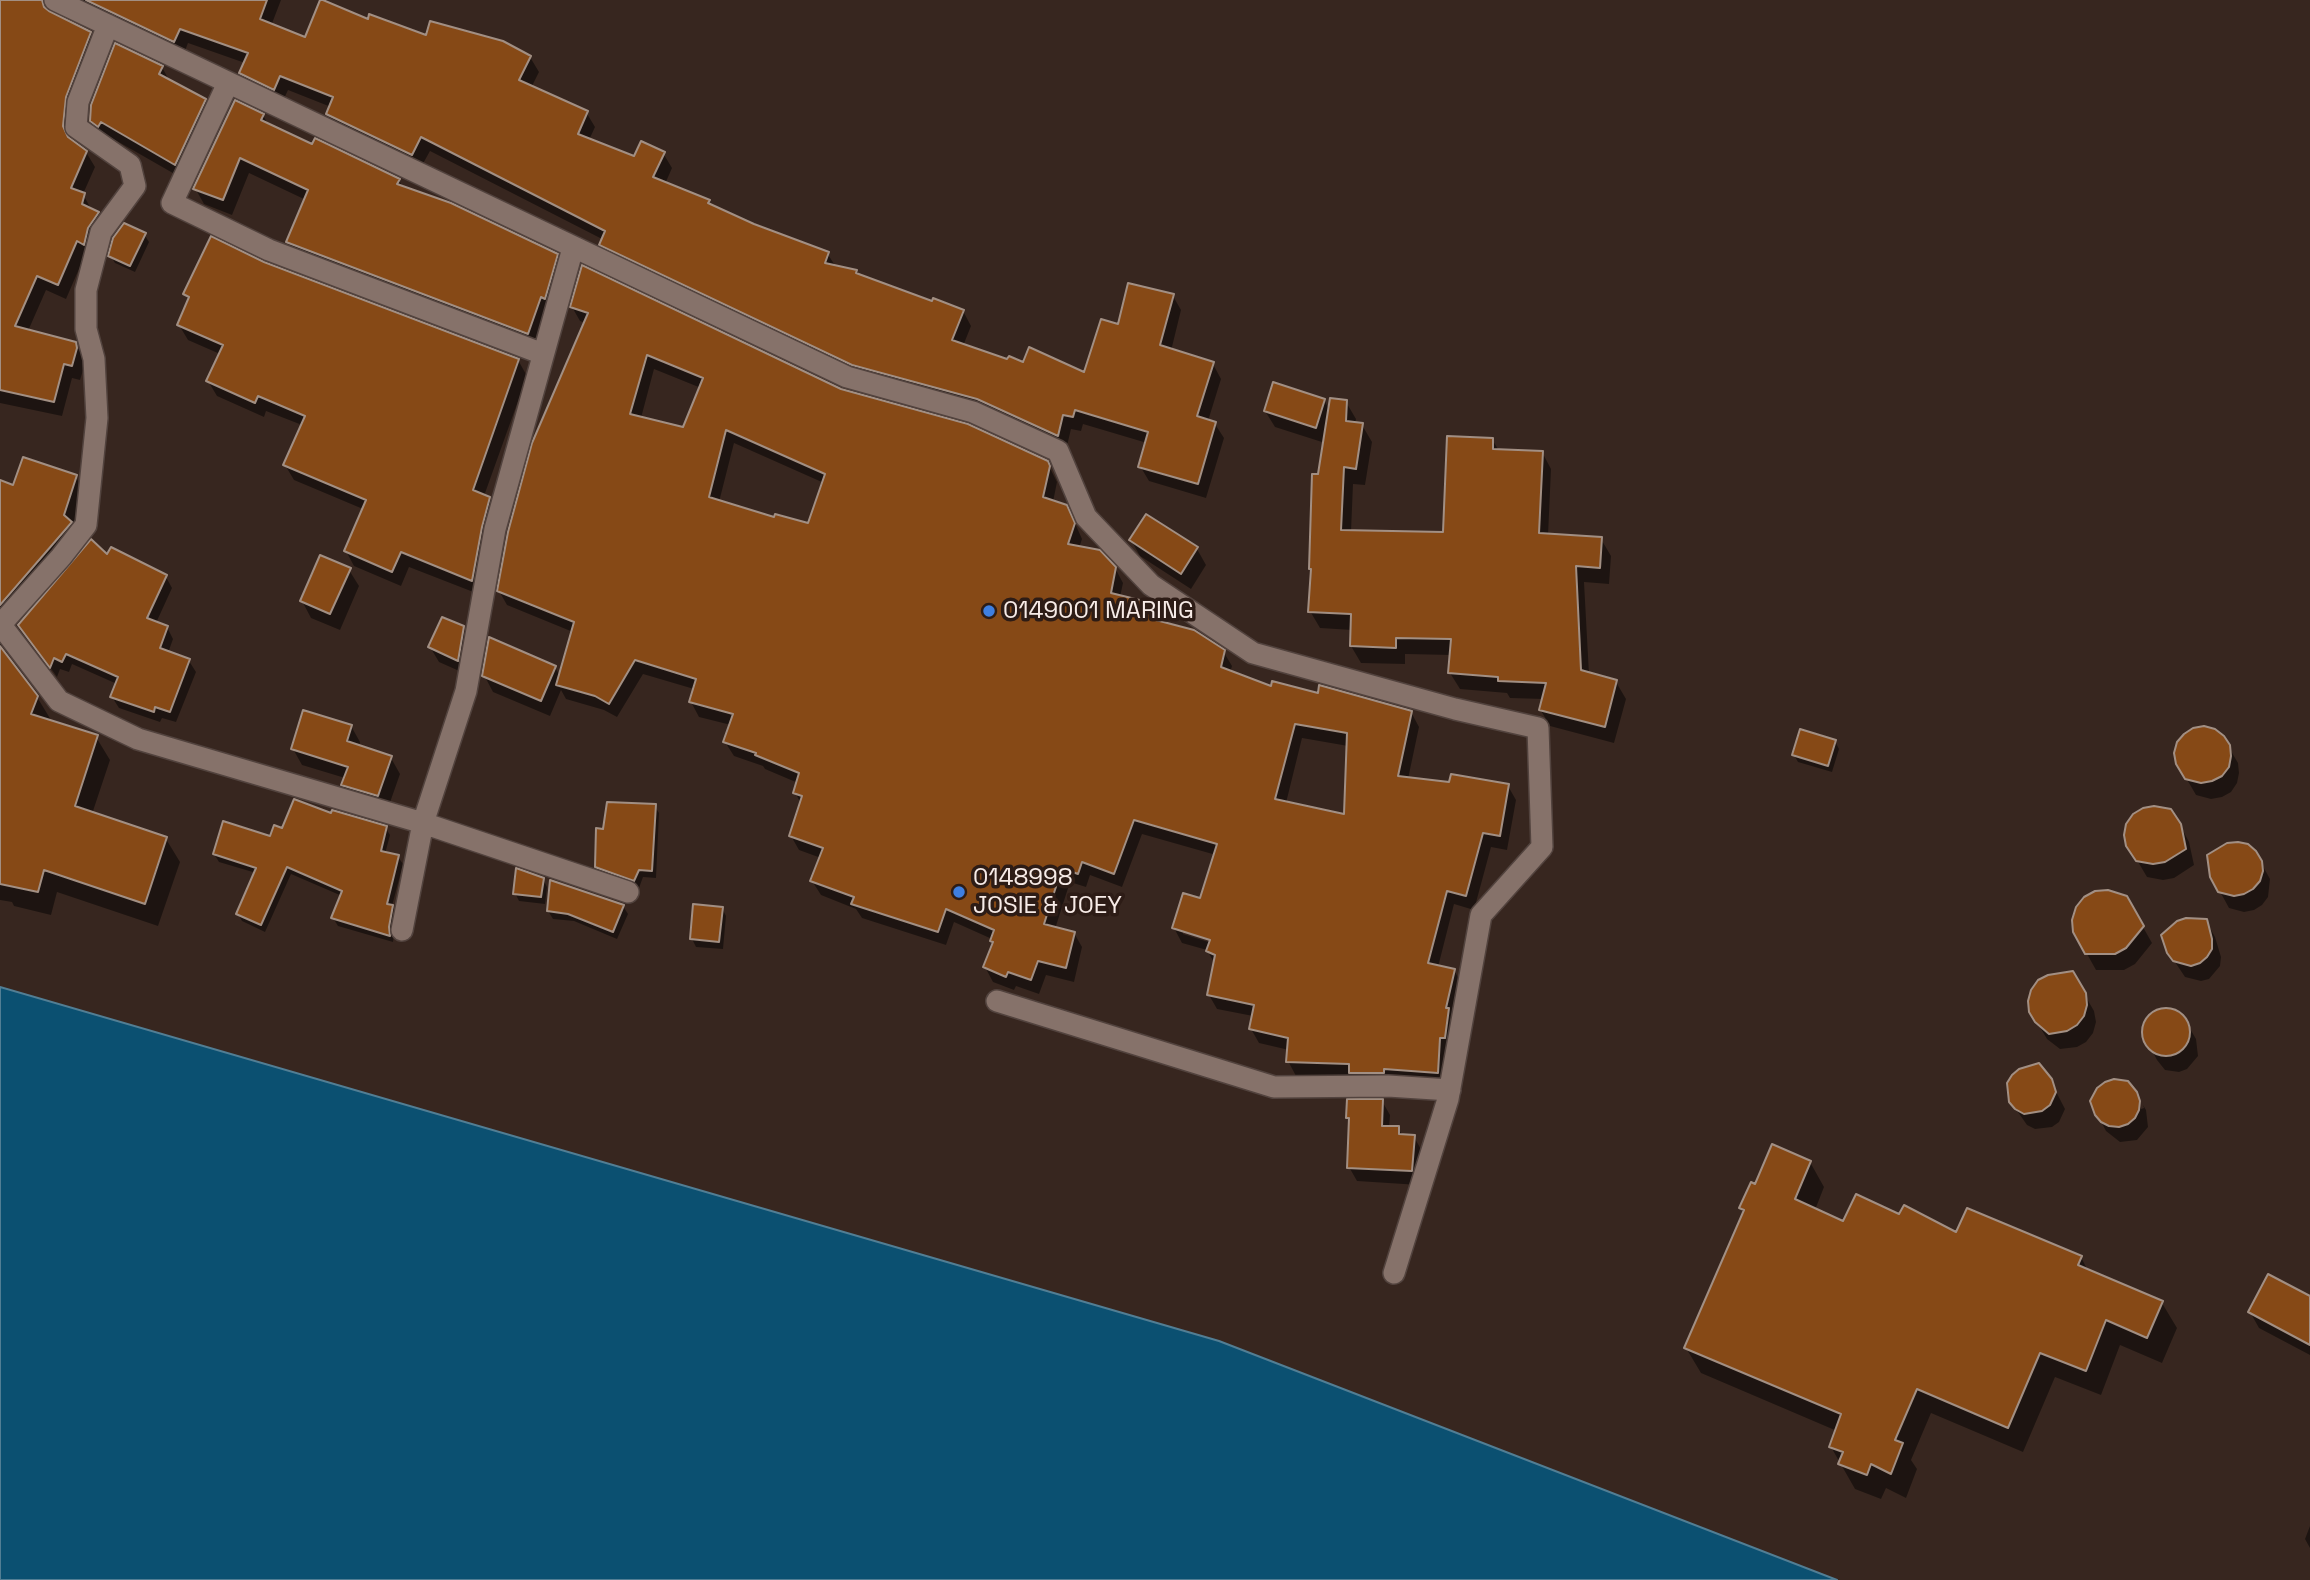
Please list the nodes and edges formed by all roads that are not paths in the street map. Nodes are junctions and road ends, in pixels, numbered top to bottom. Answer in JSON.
{"nodes":[{"id":1,"x":55,"y":0,"type":"edge"},
{"id":2,"x":108,"y":25,"type":"junction"},
{"id":3,"x":228,"y":83,"type":"junction"},
{"id":4,"x":573,"y":248,"type":"junction"},
{"id":5,"x":543,"y":354,"type":"junction"},
{"id":6,"x":1,"y":624,"type":"edge"},
{"id":7,"x":423,"y":823,"type":"junction"},
{"id":8,"x":628,"y":892,"type":"dead end"},
{"id":9,"x":402,"y":930,"type":"dead end"},
{"id":10,"x":997,"y":1000,"type":"dead end"},
{"id":11,"x":1450,"y":1090,"type":"junction"},
{"id":12,"x":1394,"y":1273,"type":"dead end"}],
"edges":[{"from":1,"to":2,"type":"street"},
{"from":2,"to":3,"type":"street"},
{"from":2,"to":6,"type":"street"},
{"from":3,"to":4,"type":"street"},
{"from":3,"to":5,"type":"street"},
{"from":4,"to":5,"type":"street"},
{"from":4,"to":11,"type":"street"},
{"from":5,"to":7,"type":"street"},
{"from":6,"to":7,"type":"street"},
{"from":7,"to":8,"type":"street"},
{"from":7,"to":9,"type":"street"},
{"from":10,"to":11,"type":"street"},
{"from":11,"to":12,"type":"street"}]}
